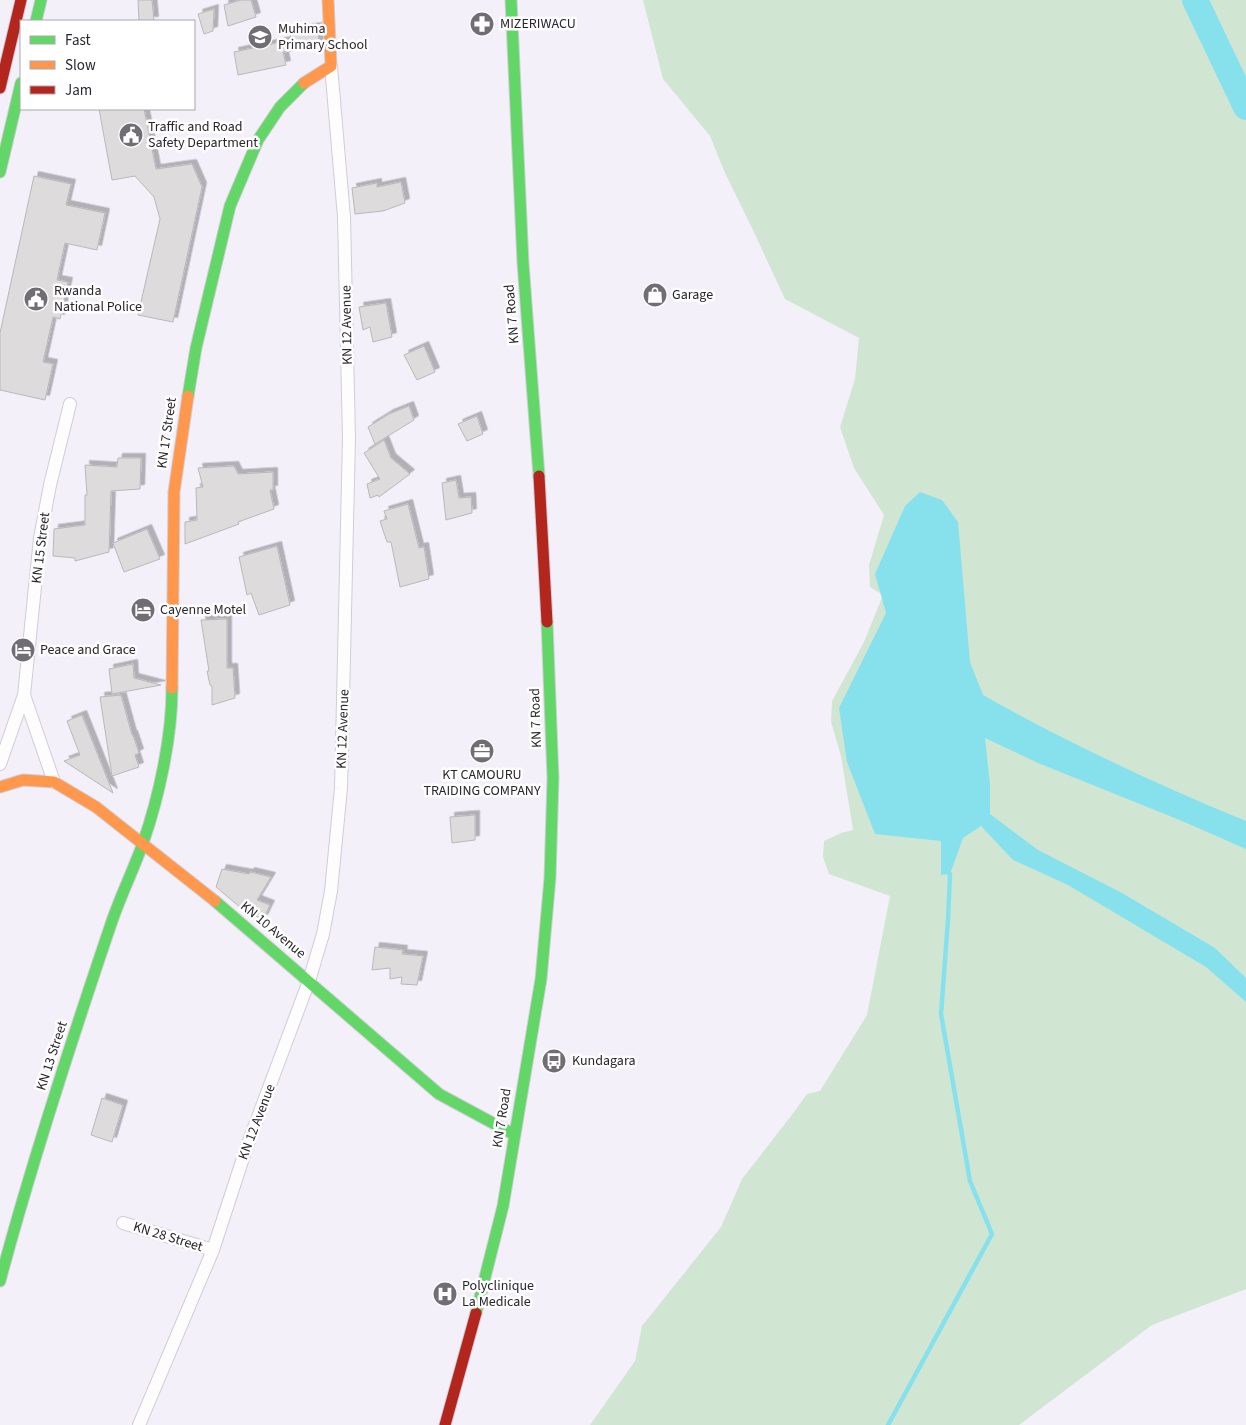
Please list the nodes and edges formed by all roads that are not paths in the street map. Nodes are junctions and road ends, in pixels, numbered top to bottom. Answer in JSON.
{"nodes":[{"id":1,"x":21,"y":0,"type":"edge"},
{"id":2,"x":41,"y":0,"type":"edge"},
{"id":3,"x":328,"y":0,"type":"edge"},
{"id":4,"x":511,"y":0,"type":"edge"},
{"id":5,"x":36,"y":20,"type":"edge"},
{"id":6,"x":331,"y":66,"type":"junction"},
{"id":7,"x":20,"y":87,"type":"edge"},
{"id":8,"x":0,"y":88,"type":"edge"},
{"id":9,"x":0,"y":172,"type":"edge"},
{"id":10,"x":70,"y":404,"type":"dead end"},
{"id":11,"x":24,"y":695,"type":"junction"},
{"id":12,"x":0,"y":764,"type":"edge"},
{"id":13,"x":54,"y":782,"type":"junction"},
{"id":14,"x":0,"y":787,"type":"edge"},
{"id":15,"x":143,"y":843,"type":"junction"},
{"id":16,"x":309,"y":981,"type":"junction"},
{"id":17,"x":515,"y":1135,"type":"junction"},
{"id":18,"x":123,"y":1223,"type":"dead end"},
{"id":19,"x":213,"y":1250,"type":"junction"},
{"id":20,"x":0,"y":1281,"type":"edge"},
{"id":21,"x":140,"y":1425,"type":"edge"},
{"id":22,"x":445,"y":1425,"type":"edge"}],
"edges":[{"from":1,"to":8,"type":"main road"},
{"from":2,"to":5,"type":"main road"},
{"from":3,"to":6,"type":"main road","name":"KN 12 Avenue"},
{"from":4,"to":17,"type":"main road","name":"KN 7 Road"},
{"from":6,"to":15,"type":"main road","name":"KN 17 Street"},
{"from":6,"to":16,"type":"street","name":"KN 12 Avenue"},
{"from":7,"to":9,"type":"main road"},
{"from":10,"to":11,"type":"street","name":"KN 15 Street"},
{"from":11,"to":12,"type":"street","name":"KN 15 Street"},
{"from":11,"to":13,"type":"street","name":"KN 15 Street"},
{"from":13,"to":14,"type":"main road","name":"KN 10 Avenue"},
{"from":13,"to":15,"type":"main road","name":"KN 10 Avenue"},
{"from":15,"to":16,"type":"main road","name":"KN 10 Avenue"},
{"from":15,"to":20,"type":"main road","name":"KN 13 Street"},
{"from":16,"to":17,"type":"main road","name":"KN 10 Avenue"},
{"from":16,"to":19,"type":"street","name":"KN 12 Avenue"},
{"from":17,"to":22,"type":"main road","name":"KN 7 Road"},
{"from":18,"to":19,"type":"street","name":"KN 28 Street"},
{"from":19,"to":21,"type":"street","name":"KN 12 Avenue"}]}
